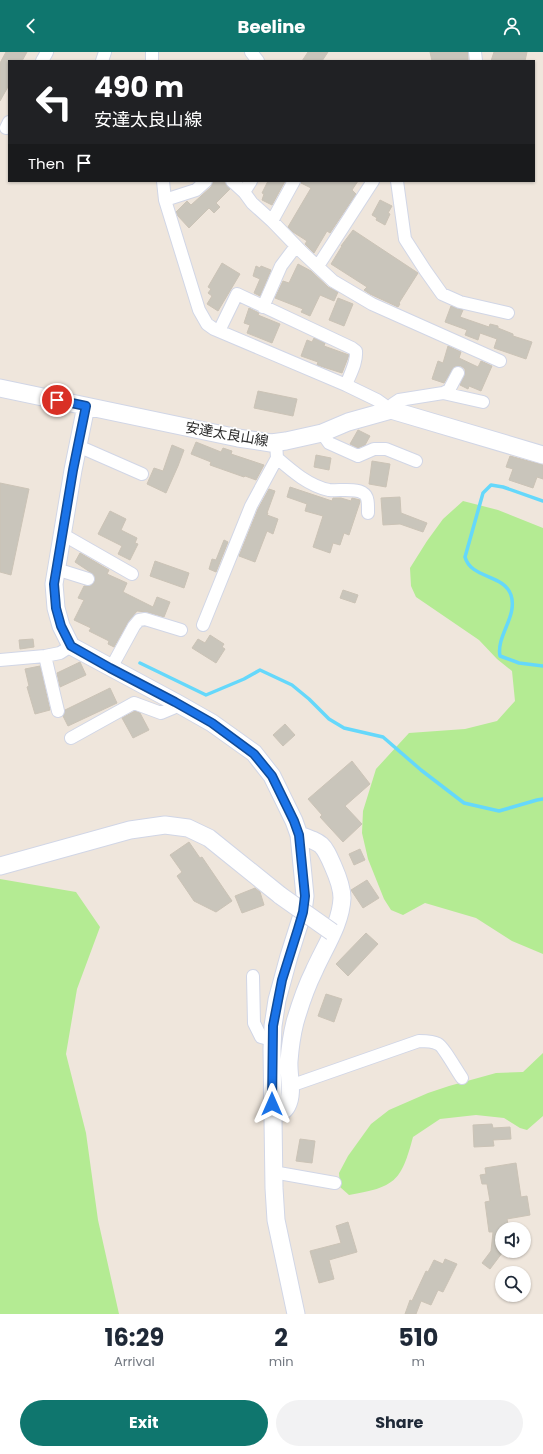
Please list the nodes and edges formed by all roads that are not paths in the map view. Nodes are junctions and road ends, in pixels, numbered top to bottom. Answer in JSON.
{"nodes":[{"id":1,"x":251,"y":52,"type":"edge"},
{"id":2,"x":257,"y":60,"type":"edge"},
{"id":3,"x":163,"y":182,"type":"edge"},
{"id":4,"x":205,"y":182,"type":"edge"},
{"id":5,"x":233,"y":182,"type":"edge"},
{"id":6,"x":250,"y":182,"type":"edge"},
{"id":7,"x":293,"y":182,"type":"edge"},
{"id":8,"x":372,"y":182,"type":"edge"},
{"id":9,"x":398,"y":182,"type":"edge"},
{"id":10,"x":244,"y":192,"type":"junction"},
{"id":11,"x":165,"y":200,"type":"junction"},
{"id":12,"x":272,"y":221,"type":"junction"},
{"id":13,"x":296,"y":246,"type":"junction"},
{"id":14,"x":318,"y":266,"type":"junction"},
{"id":15,"x":264,"y":307,"type":"junction"},
{"id":16,"x":508,"y":313,"type":"dead end"},
{"id":17,"x":219,"y":331,"type":"junction"},
{"id":18,"x":500,"y":361,"type":"dead end"},
{"id":19,"x":458,"y":372,"type":"dead end"},
{"id":20,"x":346,"y":385,"type":"junction"},
{"id":21,"x":0,"y":388,"type":"edge"},
{"id":22,"x":443,"y":393,"type":"junction"},
{"id":23,"x":483,"y":402,"type":"dead end"},
{"id":24,"x":86,"y":406,"type":"junction"},
{"id":25,"x":391,"y":410,"type":"junction"},
{"id":26,"x":322,"y":433,"type":"junction"},
{"id":27,"x":78,"y":446,"type":"junction"},
{"id":28,"x":277,"y":450,"type":"junction"},
{"id":29,"x":543,"y":455,"type":"edge"},
{"id":30,"x":402,"y":456,"type":"junction"},
{"id":31,"x":416,"y":461,"type":"dead end"},
{"id":32,"x":404,"y":469,"type":"dead end"},
{"id":33,"x":142,"y":474,"type":"dead end"},
{"id":34,"x":368,"y":513,"type":"dead end"},
{"id":35,"x":62,"y":534,"type":"junction"},
{"id":36,"x":56,"y":568,"type":"junction"},
{"id":37,"x":132,"y":574,"type":"dead end"},
{"id":38,"x":88,"y":579,"type":"dead end"},
{"id":39,"x":203,"y":625,"type":"dead end"},
{"id":40,"x":181,"y":630,"type":"dead end"},
{"id":41,"x":71,"y":646,"type":"junction"},
{"id":42,"x":45,"y":656,"type":"junction"},
{"id":43,"x":0,"y":660,"type":"edge"},
{"id":44,"x":110,"y":668,"type":"junction"},
{"id":45,"x":178,"y":703,"type":"junction"},
{"id":46,"x":58,"y":711,"type":"dead end"},
{"id":47,"x":71,"y":738,"type":"dead end"},
{"id":48,"x":299,"y":835,"type":"junction"},
{"id":49,"x":0,"y":866,"type":"edge"},
{"id":50,"x":332,"y":932,"type":"junction"},
{"id":51,"x":253,"y":976,"type":"dead end"},
{"id":52,"x":272,"y":1040,"type":"junction"},
{"id":53,"x":462,"y":1078,"type":"dead end"},
{"id":54,"x":290,"y":1086,"type":"junction"},
{"id":55,"x":272,"y":1115,"type":"junction"},
{"id":56,"x":274,"y":1172,"type":"junction"},
{"id":57,"x":335,"y":1183,"type":"dead end"},
{"id":58,"x":296,"y":1314,"type":"edge"}],
"edges":[{"from":1,"to":2,"type":"street"},
{"from":3,"to":11,"type":"street"},
{"from":4,"to":11,"type":"street"},
{"from":5,"to":10,"type":"street"},
{"from":6,"to":10,"type":"street"},
{"from":7,"to":12,"type":"street"},
{"from":8,"to":14,"type":"street"},
{"from":9,"to":16,"type":"street"},
{"from":10,"to":12,"type":"street"},
{"from":11,"to":17,"type":"street"},
{"from":12,"to":13,"type":"street"},
{"from":13,"to":14,"type":"street"},
{"from":13,"to":15,"type":"street"},
{"from":14,"to":18,"type":"street"},
{"from":15,"to":17,"type":"street"},
{"from":15,"to":20,"type":"street"},
{"from":17,"to":20,"type":"street"},
{"from":19,"to":22,"type":"street"},
{"from":20,"to":25,"type":"street"},
{"from":21,"to":24,"type":"street","name":"安達太良山線"},
{"from":22,"to":23,"type":"street"},
{"from":22,"to":25,"type":"street"},
{"from":24,"to":27,"type":"street"},
{"from":24,"to":28,"type":"street","name":"安達太良山線"},
{"from":25,"to":26,"type":"street","name":"安達太良山線"},
{"from":25,"to":29,"type":"street"},
{"from":26,"to":28,"type":"street","name":"安達太良山線"},
{"from":26,"to":30,"type":"street"},
{"from":27,"to":33,"type":"street"},
{"from":27,"to":35,"type":"street"},
{"from":28,"to":34,"type":"street"},
{"from":28,"to":39,"type":"street"},
{"from":30,"to":31,"type":"street"},
{"from":30,"to":32,"type":"street"},
{"from":35,"to":36,"type":"street"},
{"from":35,"to":37,"type":"street"},
{"from":36,"to":38,"type":"street"},
{"from":36,"to":41,"type":"street"},
{"from":40,"to":44,"type":"street"},
{"from":41,"to":42,"type":"street"},
{"from":41,"to":44,"type":"street"},
{"from":42,"to":43,"type":"street"},
{"from":42,"to":46,"type":"street"},
{"from":44,"to":45,"type":"street"},
{"from":45,"to":47,"type":"street"},
{"from":45,"to":48,"type":"street"},
{"from":48,"to":50,"type":"street"},
{"from":48,"to":52,"type":"street"},
{"from":49,"to":50,"type":"street","bridge":true},
{"from":50,"to":54,"type":"street"},
{"from":51,"to":52,"type":"street"},
{"from":52,"to":55,"type":"street"},
{"from":53,"to":54,"type":"street"},
{"from":54,"to":55,"type":"street"},
{"from":55,"to":56,"type":"street"},
{"from":56,"to":57,"type":"street"},
{"from":56,"to":58,"type":"street"}]}
